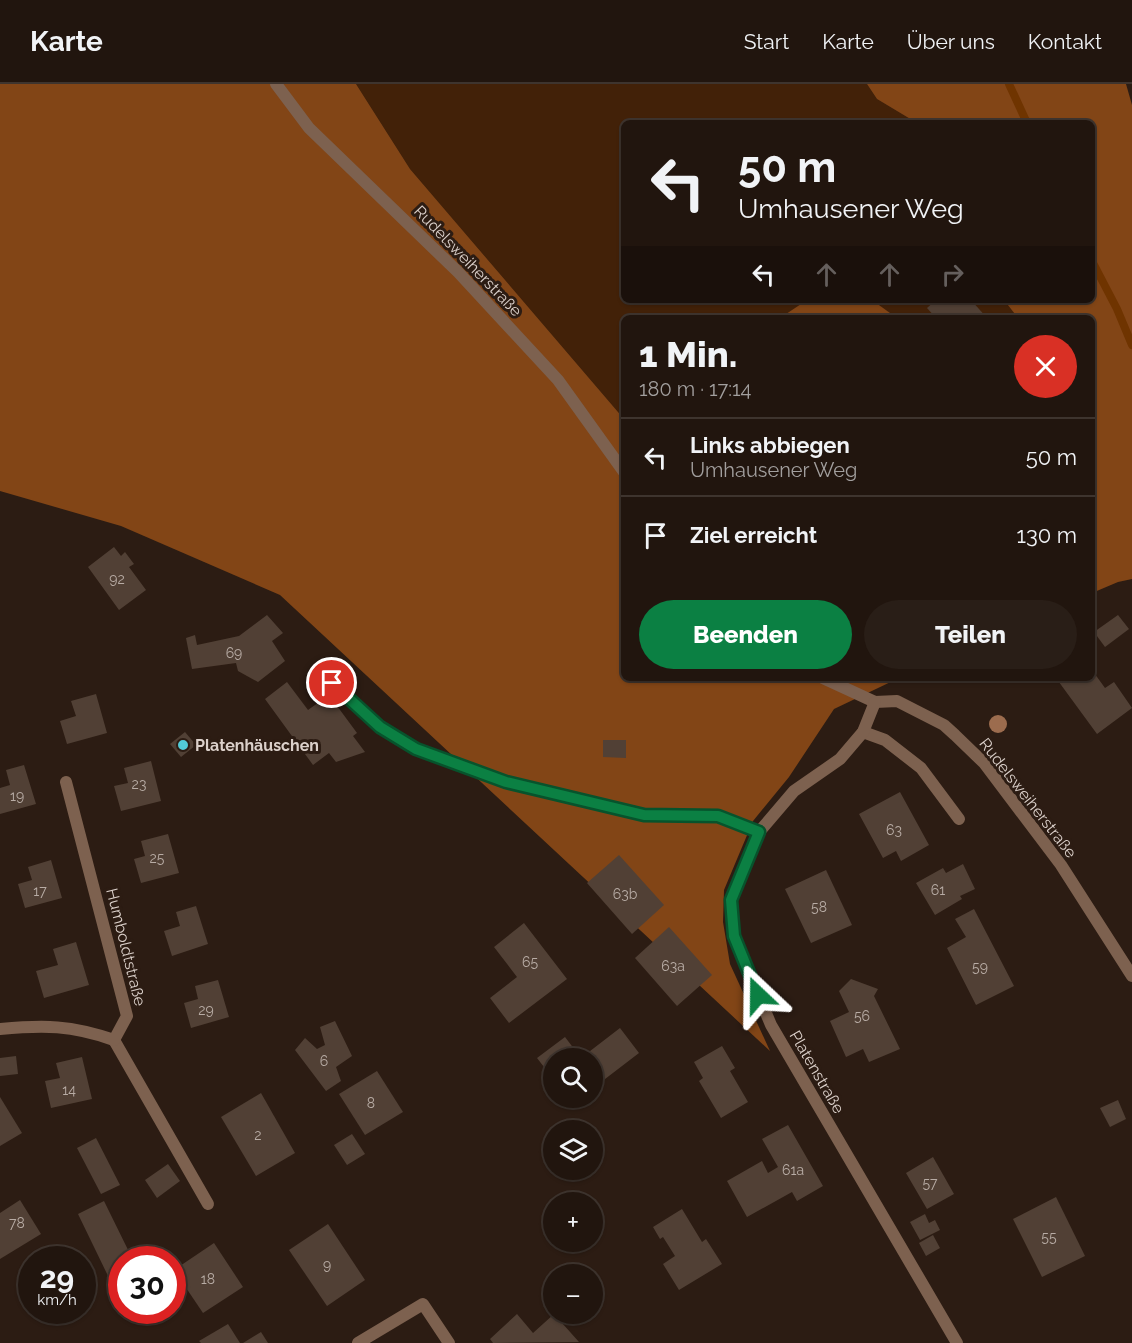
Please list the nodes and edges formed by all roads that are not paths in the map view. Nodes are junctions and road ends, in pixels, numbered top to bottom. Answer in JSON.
{"nodes":[{"id":1,"x":276,"y":84,"type":"edge"},
{"id":2,"x":621,"y":468,"type":"edge"},
{"id":3,"x":830,"y":681,"type":"edge"},
{"id":4,"x":332,"y":683,"type":"dead end"},
{"id":5,"x":875,"y":702,"type":"junction"},
{"id":6,"x":863,"y":732,"type":"junction"},
{"id":7,"x":66,"y":782,"type":"dead end"},
{"id":8,"x":959,"y":819,"type":"dead end"},
{"id":9,"x":759,"y":832,"type":"junction"},
{"id":10,"x":1132,"y":976,"type":"edge"},
{"id":11,"x":0,"y":1029,"type":"edge"},
{"id":12,"x":114,"y":1040,"type":"junction"},
{"id":13,"x":208,"y":1204,"type":"dead end"},
{"id":14,"x":358,"y":1343,"type":"edge"},
{"id":15,"x":449,"y":1343,"type":"edge"},
{"id":16,"x":957,"y":1343,"type":"edge"}],
"edges":[{"from":1,"to":2,"type":"street","name":"Rudelsweiherstraße"},
{"from":3,"to":5,"type":"street","name":"Rudelsweiherstraße"},
{"from":4,"to":9,"type":"street"},
{"from":5,"to":6,"type":"street","name":"Platenstraße"},
{"from":5,"to":10,"type":"street","name":"Rudelsweiherstraße"},
{"from":6,"to":8,"type":"street"},
{"from":6,"to":9,"type":"street","name":"Platenstraße"},
{"from":7,"to":12,"type":"street","name":"Humboldtstraße"},
{"from":9,"to":16,"type":"street","name":"Platenstraße"},
{"from":11,"to":12,"type":"street"},
{"from":12,"to":13,"type":"street"},
{"from":14,"to":15,"type":"street"}]}
